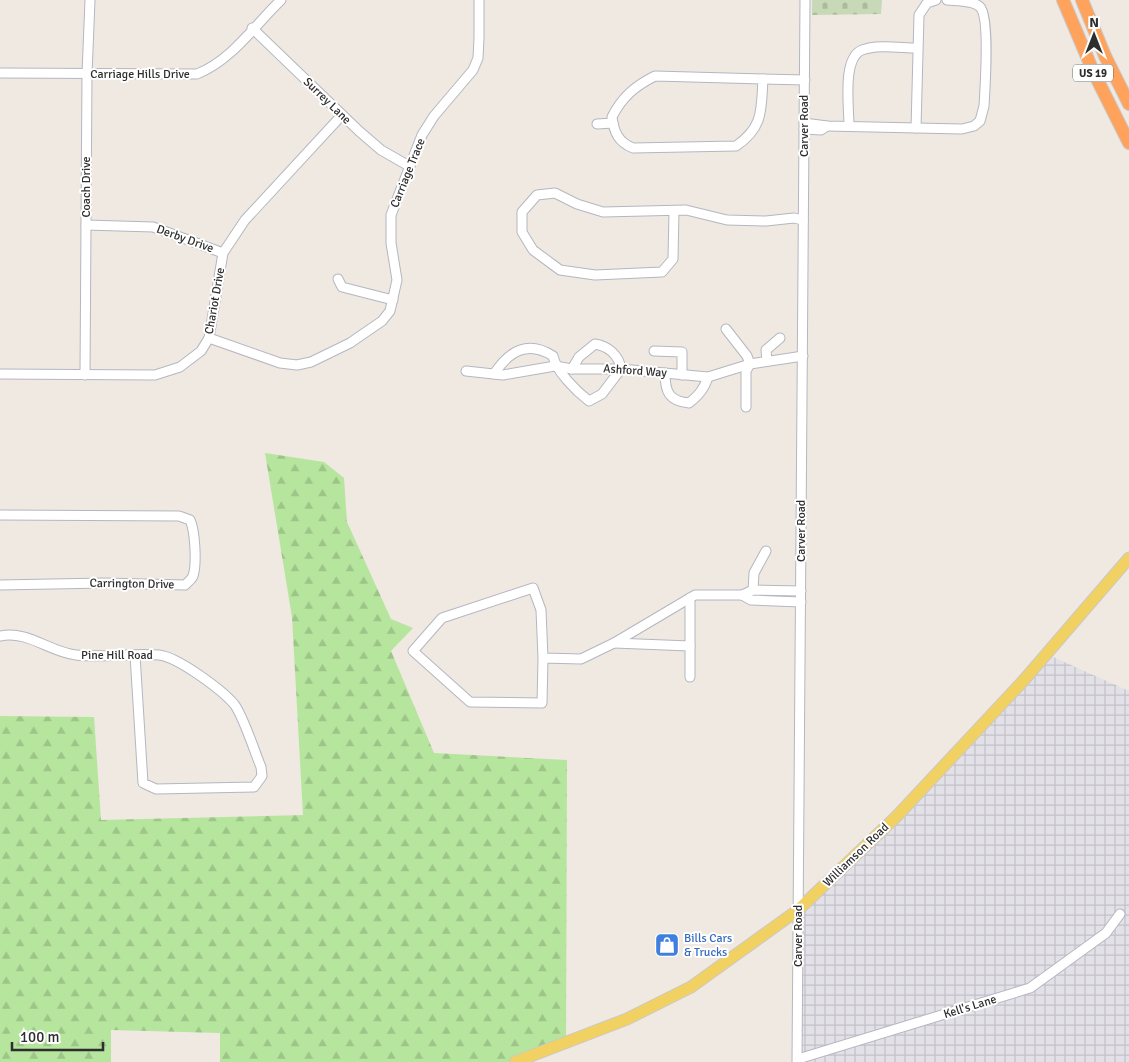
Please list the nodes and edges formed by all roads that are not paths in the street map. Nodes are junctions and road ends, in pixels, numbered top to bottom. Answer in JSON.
{"nodes":[{"id":1,"x":90,"y":0,"type":"edge"},
{"id":2,"x":281,"y":0,"type":"edge"},
{"id":3,"x":479,"y":0,"type":"edge"},
{"id":4,"x":806,"y":0,"type":"edge"},
{"id":5,"x":936,"y":0,"type":"edge"},
{"id":6,"x":947,"y":0,"type":"edge"},
{"id":7,"x":1063,"y":0,"type":"edge"},
{"id":8,"x":1082,"y":0,"type":"edge"},
{"id":9,"x":252,"y":28,"type":"junction"},
{"id":10,"x":917,"y":48,"type":"junction"},
{"id":11,"x":1,"y":73,"type":"edge"},
{"id":12,"x":87,"y":74,"type":"junction"},
{"id":13,"x":763,"y":79,"type":"junction"},
{"id":14,"x":805,"y":80,"type":"junction"},
{"id":15,"x":1129,"y":104,"type":"edge"},
{"id":16,"x":342,"y":114,"type":"junction"},
{"id":17,"x":613,"y":123,"type":"junction"},
{"id":18,"x":597,"y":124,"type":"dead end"},
{"id":19,"x":804,"y":126,"type":"junction"},
{"id":20,"x":849,"y":126,"type":"junction"},
{"id":21,"x":916,"y":128,"type":"junction"},
{"id":22,"x":1129,"y":143,"type":"edge"},
{"id":23,"x":409,"y":166,"type":"junction"},
{"id":24,"x":674,"y":211,"type":"junction"},
{"id":25,"x":801,"y":220,"type":"junction"},
{"id":26,"x":86,"y":225,"type":"junction"},
{"id":27,"x":223,"y":253,"type":"junction"},
{"id":28,"x":338,"y":279,"type":"dead end"},
{"id":29,"x":393,"y":300,"type":"junction"},
{"id":30,"x":726,"y":329,"type":"dead end"},
{"id":31,"x":209,"y":338,"type":"junction"},
{"id":32,"x":780,"y":338,"type":"dead end"},
{"id":33,"x":654,"y":351,"type":"dead end"},
{"id":34,"x":803,"y":356,"type":"junction"},
{"id":35,"x":767,"y":361,"type":"junction"},
{"id":36,"x":750,"y":364,"type":"junction"},
{"id":37,"x":555,"y":366,"type":"junction"},
{"id":38,"x":572,"y":369,"type":"junction"},
{"id":39,"x":621,"y":369,"type":"junction"},
{"id":40,"x":466,"y":370,"type":"dead end"},
{"id":41,"x":665,"y":373,"type":"junction"},
{"id":42,"x":0,"y":374,"type":"edge"},
{"id":43,"x":494,"y":374,"type":"junction"},
{"id":44,"x":85,"y":375,"type":"junction"},
{"id":45,"x":682,"y":375,"type":"junction"},
{"id":46,"x":708,"y":377,"type":"junction"},
{"id":47,"x":746,"y":407,"type":"dead end"},
{"id":48,"x":0,"y":515,"type":"edge"},
{"id":49,"x":766,"y":551,"type":"dead end"},
{"id":50,"x":1129,"y":558,"type":"edge"},
{"id":51,"x":0,"y":585,"type":"edge"},
{"id":52,"x":754,"y":590,"type":"junction"},
{"id":53,"x":801,"y":591,"type":"junction"},
{"id":54,"x":742,"y":595,"type":"junction"},
{"id":55,"x":690,"y":598,"type":"junction"},
{"id":56,"x":801,"y":602,"type":"junction"},
{"id":57,"x":0,"y":636,"type":"edge"},
{"id":58,"x":614,"y":643,"type":"junction"},
{"id":59,"x":690,"y":646,"type":"junction"},
{"id":60,"x":135,"y":655,"type":"junction"},
{"id":61,"x":543,"y":658,"type":"junction"},
{"id":62,"x":690,"y":677,"type":"dead end"},
{"id":63,"x":798,"y":910,"type":"junction"},
{"id":64,"x":1120,"y":914,"type":"dead end"},
{"id":65,"x":798,"y":1061,"type":"edge"},
{"id":66,"x":516,"y":1062,"type":"edge"}],
"edges":[{"from":1,"to":12,"type":"street","name":"Coach Drive"},
{"from":2,"to":9,"type":"street","name":"Carriage Hills Drive"},
{"from":3,"to":23,"type":"street","name":"Carriage Trace"},
{"from":4,"to":14,"type":"street","name":"Carver Road"},
{"from":5,"to":10,"type":"street"},
{"from":6,"to":21,"type":"street"},
{"from":7,"to":22,"type":"highway","number":"US 19"},
{"from":8,"to":15,"type":"highway","number":"US 19"},
{"from":9,"to":12,"type":"street","name":"Carriage Hills Drive"},
{"from":9,"to":16,"type":"street","name":"Surrey Lane"},
{"from":10,"to":20,"type":"street"},
{"from":10,"to":21,"type":"street"},
{"from":11,"to":12,"type":"street","name":"Carriage Hills Drive"},
{"from":12,"to":26,"type":"street","name":"Coach Drive"},
{"from":13,"to":14,"type":"street"},
{"from":13,"to":17,"type":"street"},
{"from":13,"to":17,"type":"street"},
{"from":14,"to":19,"type":"street","name":"Carver Road"},
{"from":16,"to":23,"type":"street","name":"Surrey Lane"},
{"from":16,"to":27,"type":"street","name":"Chariot Drive"},
{"from":17,"to":18,"type":"street"},
{"from":19,"to":20,"type":"street"},
{"from":19,"to":25,"type":"street","name":"Carver Road"},
{"from":20,"to":21,"type":"street"},
{"from":23,"to":29,"type":"street","name":"Carriage Trace"},
{"from":24,"to":24,"type":"street"},
{"from":24,"to":25,"type":"street"},
{"from":25,"to":34,"type":"street","name":"Carver Road"},
{"from":26,"to":27,"type":"street","name":"Derby Drive"},
{"from":26,"to":44,"type":"street","name":"Coach Drive"},
{"from":27,"to":31,"type":"street","name":"Chariot Drive"},
{"from":28,"to":29,"type":"street"},
{"from":29,"to":31,"type":"street","name":"Carriage Trace"},
{"from":30,"to":36,"type":"street"},
{"from":31,"to":44,"type":"street","name":"Chariot Drive"},
{"from":32,"to":35,"type":"street"},
{"from":33,"to":45,"type":"street"},
{"from":34,"to":35,"type":"street","name":"Ashford Way"},
{"from":34,"to":53,"type":"street","name":"Carver Road"},
{"from":35,"to":36,"type":"street","name":"Ashford Way"},
{"from":36,"to":46,"type":"street","name":"Ashford Way"},
{"from":36,"to":47,"type":"street"},
{"from":37,"to":38,"type":"street","name":"Ashford Way"},
{"from":37,"to":39,"type":"street"},
{"from":37,"to":43,"type":"street","name":"Ashford Way"},
{"from":37,"to":43,"type":"street"},
{"from":38,"to":39,"type":"street","name":"Ashford Way"},
{"from":38,"to":39,"type":"street"},
{"from":39,"to":41,"type":"street","name":"Ashford Way"},
{"from":40,"to":43,"type":"street","name":"Ashford Way"},
{"from":41,"to":45,"type":"street","name":"Ashford Way"},
{"from":41,"to":46,"type":"street"},
{"from":42,"to":44,"type":"street","name":"Chariot Drive"},
{"from":45,"to":46,"type":"street","name":"Ashford Way"},
{"from":48,"to":51,"type":"street","name":"Carrington Drive"},
{"from":49,"to":52,"type":"street"},
{"from":50,"to":63,"type":"main road","name":"Williamson Road"},
{"from":52,"to":53,"type":"street"},
{"from":52,"to":54,"type":"street"},
{"from":53,"to":56,"type":"street","name":"Carver Road"},
{"from":54,"to":55,"type":"street"},
{"from":54,"to":56,"type":"street"},
{"from":55,"to":58,"type":"street"},
{"from":55,"to":59,"type":"street"},
{"from":56,"to":63,"type":"street","name":"Carver Road"},
{"from":57,"to":60,"type":"street","name":"Pine Hill Road"},
{"from":58,"to":59,"type":"street"},
{"from":58,"to":61,"type":"street"},
{"from":59,"to":62,"type":"street"},
{"from":60,"to":60,"type":"street","name":"Pine Hill Road"},
{"from":61,"to":61,"type":"street"},
{"from":63,"to":65,"type":"street","name":"Carver Road"},
{"from":63,"to":66,"type":"main road","name":"Williamson Road"},
{"from":64,"to":65,"type":"street","name":"Kell's Lane"}]}
